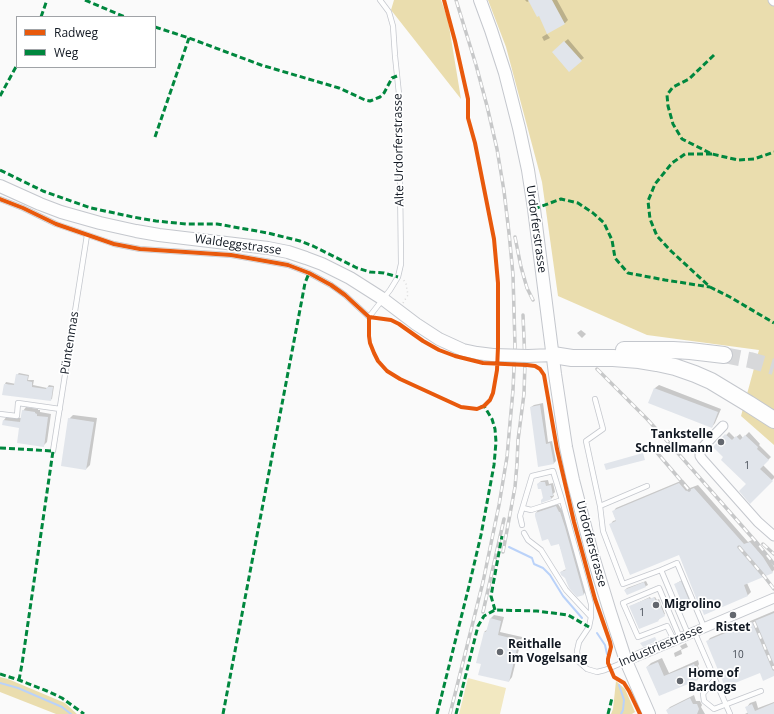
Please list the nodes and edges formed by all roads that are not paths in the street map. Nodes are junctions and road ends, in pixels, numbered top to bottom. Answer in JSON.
{"nodes":[{"id":1,"x":380,"y":0,"type":"edge"},
{"id":2,"x":480,"y":0,"type":"edge"},
{"id":3,"x":0,"y":186,"type":"edge"},
{"id":4,"x":0,"y":199,"type":"edge"},
{"id":5,"x":87,"y":235,"type":"junction"},
{"id":6,"x":383,"y":299,"type":"junction"},
{"id":7,"x":553,"y":355,"type":"junction"},
{"id":8,"x":724,"y":355,"type":"tunnel mouth"},
{"id":9,"x":595,"y":399,"type":"dead end"},
{"id":10,"x":60,"y":409,"type":"junction"},
{"id":11,"x":0,"y":414,"type":"edge"},
{"id":12,"x":774,"y":420,"type":"edge"},
{"id":13,"x":723,"y":426,"type":"dead end"},
{"id":14,"x":53,"y":451,"type":"dead end"},
{"id":15,"x":647,"y":486,"type":"dead end"},
{"id":16,"x":562,"y":500,"type":"junction"},
{"id":17,"x":600,"y":506,"type":"junction"},
{"id":18,"x":522,"y":508,"type":"junction"},
{"id":19,"x":522,"y":525,"type":"dead end"},
{"id":20,"x":524,"y":533,"type":"dead end"},
{"id":21,"x":774,"y":536,"type":"edge"},
{"id":22,"x":661,"y":570,"type":"junction"},
{"id":23,"x":774,"y":598,"type":"edge"},
{"id":24,"x":592,"y":617,"type":"junction"},
{"id":25,"x":704,"y":627,"type":"junction"},
{"id":26,"x":684,"y":636,"type":"junction"},
{"id":27,"x":626,"y":661,"type":"junction"},
{"id":28,"x":715,"y":679,"type":"junction"},
{"id":29,"x":761,"y":691,"type":"dead end"},
{"id":30,"x":726,"y":704,"type":"junction"},
{"id":31,"x":649,"y":714,"type":"edge"},
{"id":32,"x":730,"y":714,"type":"edge"}],
"edges":[{"from":1,"to":6,"type":"lane","name":"Alte Urdorferstrasse"},
{"from":2,"to":7,"type":"main road","name":"Urdorferstrasse"},
{"from":3,"to":6,"type":"main road","name":"Waldeggstrasse"},
{"from":4,"to":5,"type":"lane"},
{"from":5,"to":6,"type":"lane","name":"Alte Urdorferstrasse"},
{"from":5,"to":10,"type":"lane","name":"Püntenmas"},
{"from":6,"to":7,"type":"main road","name":"Waldeggstrasse","bridge":true},
{"from":7,"to":8,"type":"highway"},
{"from":7,"to":12,"type":"highway"},
{"from":7,"to":27,"type":"main road","name":"Urdorferstrasse"},
{"from":9,"to":17,"type":"lane"},
{"from":10,"to":11,"type":"lane"},
{"from":10,"to":14,"type":"lane","name":"Püntenmas"},
{"from":13,"to":21,"type":"street"},
{"from":15,"to":17,"type":"lane"},
{"from":16,"to":18,"type":"lane"},
{"from":16,"to":18,"type":"lane"},
{"from":16,"to":24,"type":"lane"},
{"from":17,"to":22,"type":"lane"},
{"from":18,"to":19,"type":"lane"},
{"from":20,"to":24,"type":"lane"},
{"from":22,"to":25,"type":"lane"},
{"from":22,"to":26,"type":"lane"},
{"from":23,"to":25,"type":"street","name":"Industriestrasse"},
{"from":24,"to":27,"type":"lane","name":"Industriestrasse"},
{"from":25,"to":26,"type":"street","name":"Industriestrasse"},
{"from":26,"to":26,"type":"lane"},
{"from":26,"to":27,"type":"street","name":"Industriestrasse"},
{"from":26,"to":28,"type":"lane"},
{"from":27,"to":31,"type":"main road","name":"Urdorferstrasse"},
{"from":28,"to":30,"type":"lane"},
{"from":28,"to":30,"type":"lane"},
{"from":29,"to":30,"type":"lane"},
{"from":30,"to":32,"type":"lane"}]}
